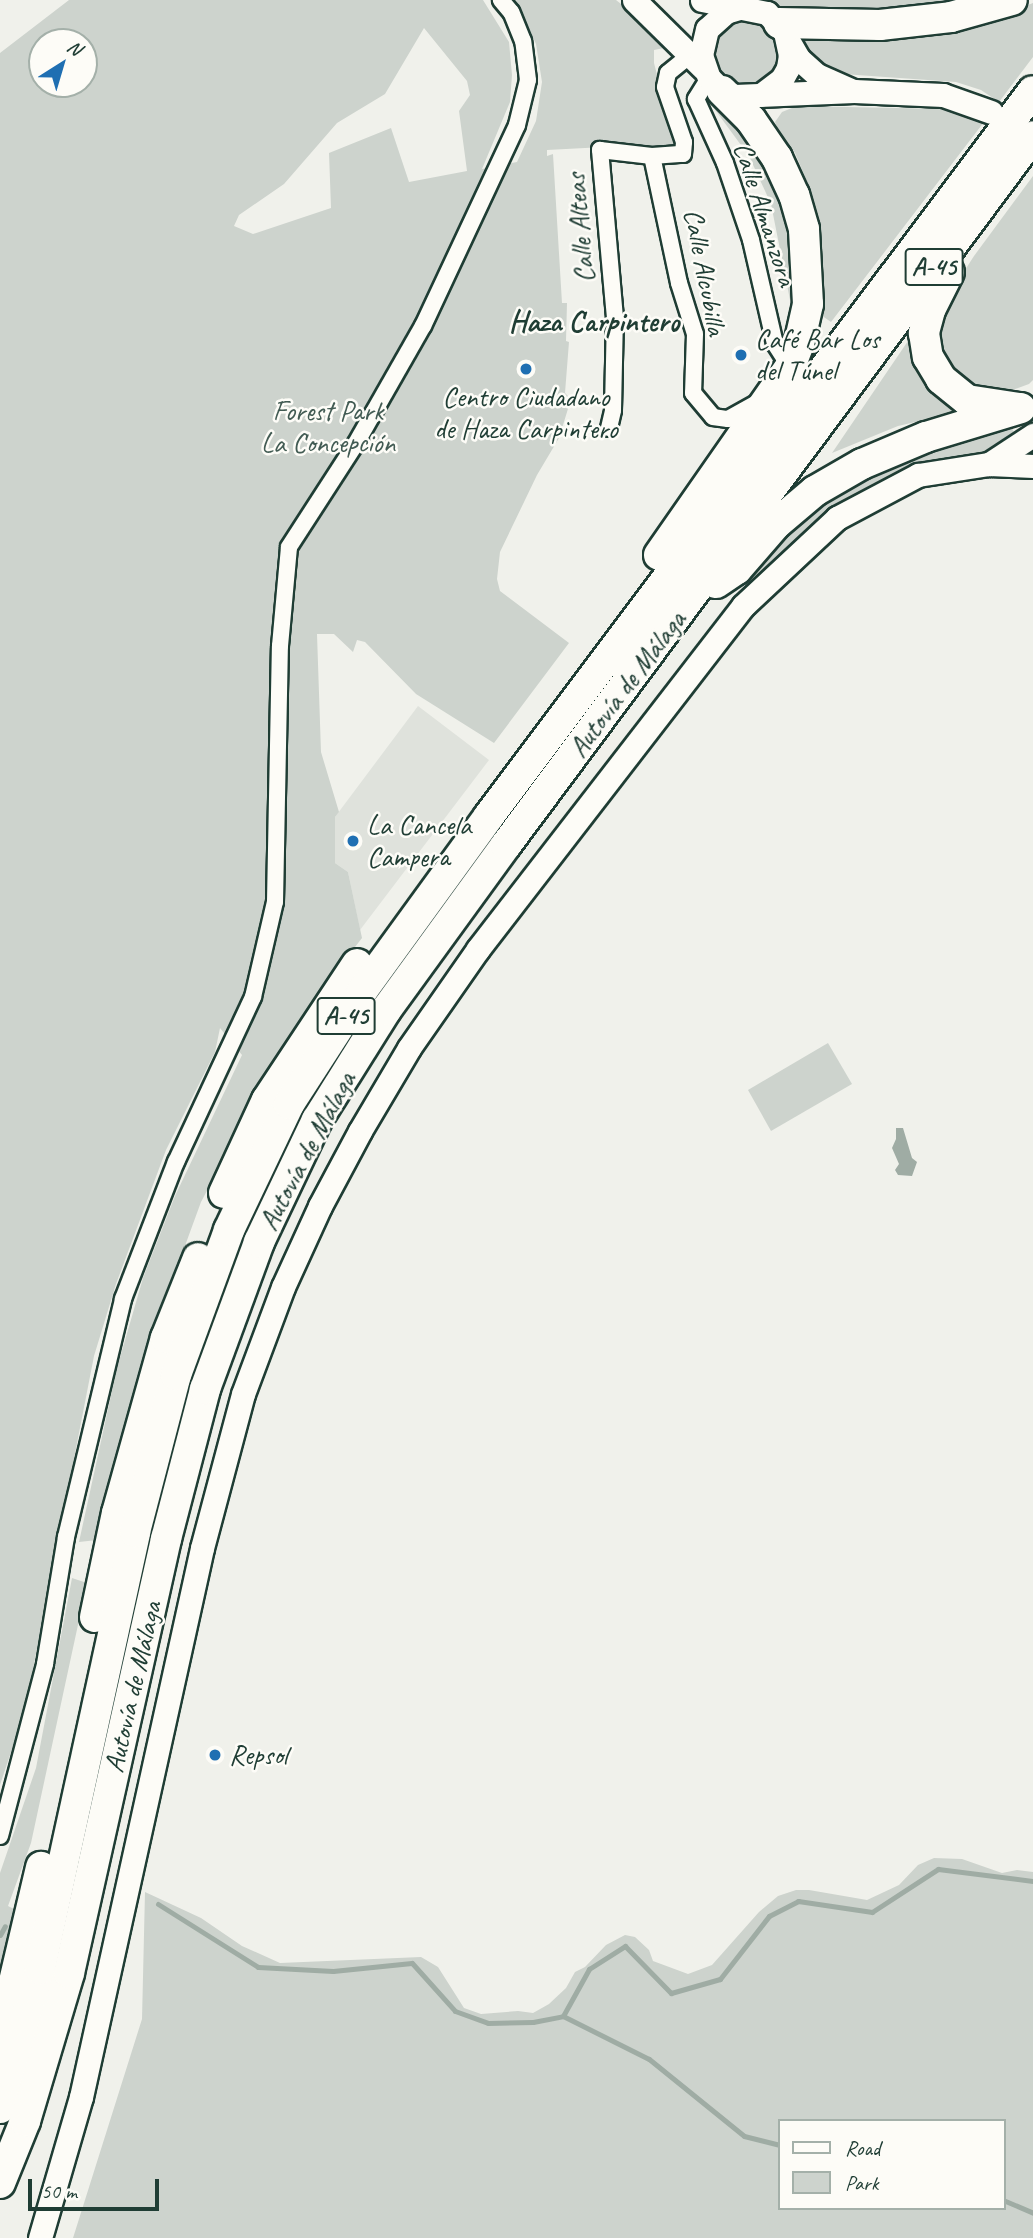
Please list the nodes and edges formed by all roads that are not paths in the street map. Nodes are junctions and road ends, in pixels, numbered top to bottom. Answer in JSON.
{"nodes":[{"id":1,"x":501,"y":0,"type":"edge"},
{"id":2,"x":634,"y":0,"type":"edge"},
{"id":3,"x":702,"y":0,"type":"edge"},
{"id":4,"x":1012,"y":0,"type":"edge"},
{"id":5,"x":739,"y":8,"type":"junction"},
{"id":6,"x":784,"y":32,"type":"junction"},
{"id":7,"x":706,"y":73,"type":"junction"},
{"id":8,"x":854,"y":91,"type":"junction"},
{"id":9,"x":1033,"y":91,"type":"edge"},
{"id":10,"x":761,"y":95,"type":"junction"},
{"id":11,"x":991,"y":113,"type":"dead end"},
{"id":12,"x":1033,"y":136,"type":"edge"},
{"id":13,"x":652,"y":156,"type":"junction"},
{"id":14,"x":973,"y":214,"type":"junction"},
{"id":15,"x":790,"y":367,"type":"junction"},
{"id":16,"x":767,"y":403,"type":"junction"},
{"id":17,"x":1029,"y":417,"type":"edge"},
{"id":18,"x":609,"y":428,"type":"dead end"},
{"id":19,"x":989,"y":464,"type":"junction"},
{"id":20,"x":1033,"y":466,"type":"edge"},
{"id":21,"x":689,"y":601,"type":"junction"},
{"id":22,"x":0,"y":1836,"type":"edge"},
{"id":23,"x":0,"y":2040,"type":"edge"},
{"id":24,"x":0,"y":2108,"type":"edge"},
{"id":25,"x":0,"y":2183,"type":"edge"},
{"id":26,"x":40,"y":2238,"type":"edge"}],
"edges":[{"from":1,"to":22,"type":"street"},
{"from":2,"to":7,"type":"street"},
{"from":3,"to":5,"type":"street"},
{"from":4,"to":6,"type":"highway"},
{"from":5,"to":6,"type":"street"},
{"from":5,"to":7,"type":"street"},
{"from":6,"to":8,"type":"street"},
{"from":6,"to":10,"type":"street"},
{"from":7,"to":10,"type":"street"},
{"from":7,"to":13,"type":"street"},
{"from":7,"to":15,"type":"street","name":"Calle Almanzora"},
{"from":7,"to":15,"type":"highway"},
{"from":8,"to":10,"type":"street"},
{"from":8,"to":11,"type":"street"},
{"from":9,"to":24,"type":"highway","name":"Autovía de Málaga","number":"A-45"},
{"from":12,"to":14,"type":"highway","name":"Autovía de Málaga","number":"A-45"},
{"from":13,"to":16,"type":"street","name":"Calle Alcubilla"},
{"from":13,"to":18,"type":"street","name":"Calle Alteas"},
{"from":14,"to":17,"type":"highway"},
{"from":14,"to":21,"type":"highway","name":"Autovía de Málaga","number":"A-45"},
{"from":15,"to":16,"type":"highway"},
{"from":16,"to":23,"type":"highway"},
{"from":17,"to":19,"type":"street"},
{"from":17,"to":21,"type":"highway"},
{"from":19,"to":20,"type":"street"},
{"from":19,"to":26,"type":"street"},
{"from":21,"to":25,"type":"highway","name":"Autovía de Málaga","number":"A-45"}]}
